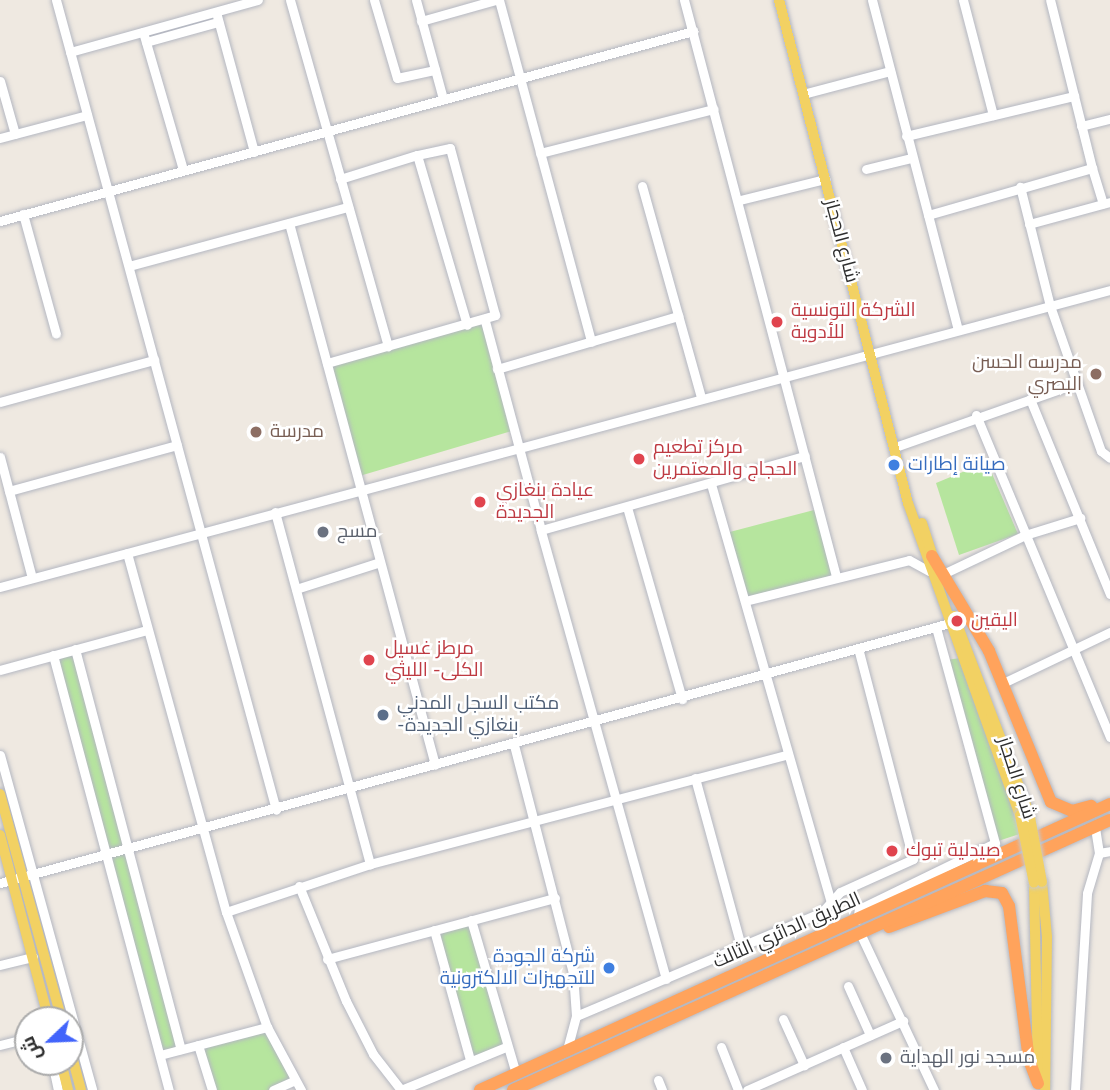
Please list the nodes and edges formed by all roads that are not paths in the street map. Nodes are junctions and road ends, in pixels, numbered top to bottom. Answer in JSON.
{"nodes":[{"id":1,"x":56,"y":0,"type":"edge"},
{"id":2,"x":258,"y":0,"type":"edge"},
{"id":3,"x":290,"y":0,"type":"edge"},
{"id":4,"x":374,"y":0,"type":"edge"},
{"id":5,"x":416,"y":0,"type":"edge"},
{"id":6,"x":497,"y":0,"type":"edge"},
{"id":7,"x":684,"y":0,"type":"edge"},
{"id":8,"x":779,"y":0,"type":"edge"},
{"id":9,"x":872,"y":0,"type":"edge"},
{"id":10,"x":963,"y":0,"type":"edge"},
{"id":11,"x":1050,"y":0,"type":"edge"},
{"id":12,"x":217,"y":17,"type":"junction"},
{"id":13,"x":421,"y":20,"type":"junction"},
{"id":14,"x":693,"y":31,"type":"junction"},
{"id":15,"x":145,"y":37,"type":"junction"},
{"id":16,"x":70,"y":52,"type":"junction"},
{"id":17,"x":435,"y":70,"type":"junction"},
{"id":18,"x":890,"y":71,"type":"junction"},
{"id":19,"x":520,"y":78,"type":"junction"},
{"id":20,"x":0,"y":81,"type":"edge"},
{"id":21,"x":803,"y":94,"type":"junction"},
{"id":22,"x":1074,"y":96,"type":"junction"},
{"id":23,"x":443,"y":99,"type":"junction"},
{"id":24,"x":714,"y":109,"type":"junction"},
{"id":25,"x":88,"y":115,"type":"junction"},
{"id":26,"x":993,"y":115,"type":"junction"},
{"id":27,"x":1110,"y":119,"type":"edge"},
{"id":28,"x":1081,"y":126,"type":"junction"},
{"id":29,"x":327,"y":133,"type":"junction"},
{"id":30,"x":15,"y":134,"type":"junction"},
{"id":31,"x":906,"y":136,"type":"junction"},
{"id":32,"x":0,"y":138,"type":"edge"},
{"id":33,"x":254,"y":152,"type":"junction"},
{"id":34,"x":540,"y":153,"type":"junction"},
{"id":35,"x":417,"y":155,"type":"junction"},
{"id":36,"x":911,"y":158,"type":"junction"},
{"id":37,"x":1092,"y":168,"type":"junction"},
{"id":38,"x":866,"y":169,"type":"dead end"},
{"id":39,"x":183,"y":170,"type":"junction"},
{"id":40,"x":340,"y":179,"type":"junction"},
{"id":41,"x":825,"y":179,"type":"junction"},
{"id":42,"x":642,"y":186,"type":"dead end"},
{"id":43,"x":1020,"y":187,"type":"junction"},
{"id":44,"x":108,"y":191,"type":"junction"},
{"id":45,"x":740,"y":200,"type":"junction"},
{"id":46,"x":1107,"y":203,"type":"edge"},
{"id":47,"x":348,"y":207,"type":"junction"},
{"id":48,"x":23,"y":214,"type":"junction"},
{"id":49,"x":928,"y":215,"type":"junction"},
{"id":50,"x":0,"y":221,"type":"edge"},
{"id":51,"x":289,"y":223,"type":"junction"},
{"id":52,"x":1029,"y":223,"type":"junction"},
{"id":53,"x":128,"y":266,"type":"junction"},
{"id":54,"x":1110,"y":289,"type":"edge"},
{"id":55,"x":1050,"y":306,"type":"junction"},
{"id":56,"x":678,"y":316,"type":"junction"},
{"id":57,"x":485,"y":321,"type":"junction"},
{"id":58,"x":467,"y":325,"type":"junction"},
{"id":59,"x":958,"y":330,"type":"junction"},
{"id":60,"x":56,"y":334,"type":"dead end"},
{"id":61,"x":591,"y":342,"type":"junction"},
{"id":62,"x":388,"y":346,"type":"junction"},
{"id":63,"x":871,"y":353,"type":"junction"},
{"id":64,"x":154,"y":360,"type":"junction"},
{"id":65,"x":327,"y":363,"type":"junction"},
{"id":66,"x":497,"y":369,"type":"junction"},
{"id":67,"x":784,"y":376,"type":"junction"},
{"id":68,"x":1077,"y":383,"type":"junction"},
{"id":69,"x":701,"y":398,"type":"junction"},
{"id":70,"x":1030,"y":399,"type":"junction"},
{"id":71,"x":0,"y":402,"type":"edge"},
{"id":72,"x":976,"y":415,"type":"junction"},
{"id":73,"x":177,"y":445,"type":"junction"},
{"id":74,"x":518,"y":447,"type":"junction"},
{"id":75,"x":895,"y":447,"type":"junction"},
{"id":76,"x":804,"y":456,"type":"junction"},
{"id":77,"x":0,"y":457,"type":"edge"},
{"id":78,"x":1110,"y":458,"type":"edge"},
{"id":79,"x":905,"y":482,"type":"junction"},
{"id":80,"x":711,"y":484,"type":"junction"},
{"id":81,"x":360,"y":488,"type":"junction"},
{"id":82,"x":9,"y":491,"type":"junction"},
{"id":83,"x":627,"y":508,"type":"junction"},
{"id":84,"x":275,"y":512,"type":"junction"},
{"id":85,"x":1080,"y":518,"type":"junction"},
{"id":86,"x":541,"y":530,"type":"junction"},
{"id":87,"x":201,"y":532,"type":"junction"},
{"id":88,"x":1025,"y":535,"type":"junction"},
{"id":89,"x":127,"y":553,"type":"junction"},
{"id":90,"x":932,"y":556,"type":"junction"},
{"id":91,"x":380,"y":562,"type":"junction"},
{"id":92,"x":929,"y":571,"type":"junction"},
{"id":93,"x":944,"y":573,"type":"junction"},
{"id":94,"x":836,"y":576,"type":"junction"},
{"id":95,"x":32,"y":578,"type":"junction"},
{"id":96,"x":0,"y":587,"type":"edge"},
{"id":97,"x":296,"y":589,"type":"junction"},
{"id":98,"x":1110,"y":594,"type":"edge"},
{"id":99,"x":745,"y":601,"type":"junction"},
{"id":100,"x":950,"y":623,"type":"junction"},
{"id":101,"x":936,"y":627,"type":"junction"},
{"id":102,"x":147,"y":630,"type":"junction"},
{"id":103,"x":1110,"y":632,"type":"edge"},
{"id":104,"x":858,"y":648,"type":"junction"},
{"id":105,"x":1073,"y":648,"type":"junction"},
{"id":106,"x":75,"y":649,"type":"junction"},
{"id":107,"x":53,"y":655,"type":"junction"},
{"id":108,"x":0,"y":670,"type":"edge"},
{"id":109,"x":767,"y":676,"type":"junction"},
{"id":110,"x":1003,"y":683,"type":"junction"},
{"id":111,"x":682,"y":699,"type":"junction"},
{"id":112,"x":596,"y":723,"type":"junction"},
{"id":113,"x":1110,"y":737,"type":"edge"},
{"id":114,"x":514,"y":745,"type":"junction"},
{"id":115,"x":788,"y":754,"type":"junction"},
{"id":116,"x":0,"y":755,"type":"edge"},
{"id":117,"x":435,"y":765,"type":"junction"},
{"id":118,"x":695,"y":778,"type":"junction"},
{"id":119,"x":350,"y":789,"type":"junction"},
{"id":120,"x":0,"y":794,"type":"edge"},
{"id":121,"x":616,"y":798,"type":"junction"},
{"id":122,"x":1110,"y":802,"type":"edge"},
{"id":123,"x":276,"y":810,"type":"junction"},
{"id":124,"x":1025,"y":813,"type":"junction"},
{"id":125,"x":534,"y":819,"type":"junction"},
{"id":126,"x":1110,"y":820,"type":"edge"},
{"id":127,"x":1095,"y":827,"type":"junction"},
{"id":128,"x":201,"y":830,"type":"junction"},
{"id":129,"x":0,"y":835,"type":"edge"},
{"id":130,"x":128,"y":850,"type":"junction"},
{"id":131,"x":1110,"y":851,"type":"edge"},
{"id":132,"x":1099,"y":853,"type":"junction"},
{"id":133,"x":106,"y":856,"type":"junction"},
{"id":134,"x":370,"y":864,"type":"junction"},
{"id":135,"x":22,"y":878,"type":"junction"},
{"id":136,"x":0,"y":883,"type":"edge"},
{"id":137,"x":299,"y":886,"type":"junction"},
{"id":138,"x":555,"y":898,"type":"junction"},
{"id":139,"x":830,"y":900,"type":"junction"},
{"id":140,"x":226,"y":912,"type":"junction"},
{"id":141,"x":471,"y":920,"type":"junction"},
{"id":142,"x":857,"y":920,"type":"junction"},
{"id":143,"x":434,"y":930,"type":"junction"},
{"id":144,"x":864,"y":932,"type":"junction"},
{"id":145,"x":741,"y":946,"type":"junction"},
{"id":146,"x":33,"y":957,"type":"junction"},
{"id":147,"x":327,"y":958,"type":"junction"},
{"id":148,"x":0,"y":965,"type":"edge"},
{"id":149,"x":666,"y":979,"type":"junction"},
{"id":150,"x":848,"y":986,"type":"dead end"},
{"id":151,"x":45,"y":1006,"type":"edge"},
{"id":152,"x":58,"y":1006,"type":"edge"},
{"id":153,"x":576,"y":1016,"type":"junction"},
{"id":154,"x":783,"y":1019,"type":"dead end"},
{"id":155,"x":903,"y":1021,"type":"junction"},
{"id":156,"x":646,"y":1023,"type":"junction"},
{"id":157,"x":267,"y":1027,"type":"junction"},
{"id":158,"x":870,"y":1035,"type":"junction"},
{"id":159,"x":198,"y":1045,"type":"junction"},
{"id":160,"x":721,"y":1046,"type":"dead end"},
{"id":161,"x":506,"y":1047,"type":"junction"},
{"id":162,"x":591,"y":1047,"type":"junction"},
{"id":163,"x":843,"y":1047,"type":"junction"},
{"id":164,"x":181,"y":1049,"type":"junction"},
{"id":165,"x":567,"y":1050,"type":"junction"},
{"id":166,"x":160,"y":1055,"type":"junction"},
{"id":167,"x":470,"y":1060,"type":"junction"},
{"id":168,"x":804,"y":1065,"type":"junction"},
{"id":169,"x":516,"y":1074,"type":"junction"},
{"id":170,"x":295,"y":1080,"type":"junction"},
{"id":171,"x":1038,"y":1088,"type":"edge"},
{"id":172,"x":92,"y":1090,"type":"edge"},
{"id":173,"x":169,"y":1090,"type":"edge"},
{"id":174,"x":212,"y":1090,"type":"edge"},
{"id":175,"x":273,"y":1090,"type":"edge"},
{"id":176,"x":301,"y":1090,"type":"edge"},
{"id":177,"x":480,"y":1090,"type":"edge"},
{"id":178,"x":513,"y":1090,"type":"edge"},
{"id":179,"x":738,"y":1090,"type":"edge"},
{"id":180,"x":747,"y":1090,"type":"edge"},
{"id":181,"x":862,"y":1090,"type":"edge"},
{"id":182,"x":934,"y":1090,"type":"edge"},
{"id":183,"x":1074,"y":1090,"type":"edge"}],
"edges":[{"from":1,"to":16,"type":"street"},
{"from":2,"to":12,"type":"street"},
{"from":3,"to":29,"type":"street"},
{"from":4,"to":17,"type":"street"},
{"from":5,"to":13,"type":"street"},
{"from":6,"to":13,"type":"street"},
{"from":6,"to":19,"type":"street"},
{"from":7,"to":14,"type":"street"},
{"from":8,"to":21,"type":"main road","name":"شارع الحجاز"},
{"from":9,"to":18,"type":"street"},
{"from":10,"to":26,"type":"street"},
{"from":11,"to":22,"type":"street"},
{"from":12,"to":15,"type":"street"},
{"from":12,"to":33,"type":"street"},
{"from":13,"to":17,"type":"street"},
{"from":14,"to":19,"type":"street"},
{"from":14,"to":24,"type":"street"},
{"from":15,"to":16,"type":"street"},
{"from":15,"to":39,"type":"street"},
{"from":16,"to":25,"type":"street"},
{"from":17,"to":23,"type":"street"},
{"from":18,"to":21,"type":"street"},
{"from":18,"to":31,"type":"street"},
{"from":19,"to":23,"type":"street"},
{"from":19,"to":34,"type":"street"},
{"from":20,"to":30,"type":"street"},
{"from":21,"to":41,"type":"main road","name":"شارع الحجاز"},
{"from":22,"to":26,"type":"street"},
{"from":22,"to":28,"type":"street"},
{"from":23,"to":29,"type":"street"},
{"from":24,"to":34,"type":"street"},
{"from":24,"to":45,"type":"street"},
{"from":25,"to":30,"type":"street"},
{"from":25,"to":44,"type":"street"},
{"from":26,"to":31,"type":"street"},
{"from":27,"to":28,"type":"street"},
{"from":28,"to":37,"type":"street"},
{"from":29,"to":33,"type":"street"},
{"from":29,"to":40,"type":"street"},
{"from":30,"to":32,"type":"street"},
{"from":31,"to":36,"type":"street"},
{"from":33,"to":39,"type":"street"},
{"from":34,"to":61,"type":"street"},
{"from":35,"to":40,"type":"street"},
{"from":35,"to":57,"type":"street"},
{"from":35,"to":58,"type":"street"},
{"from":36,"to":38,"type":"street"},
{"from":36,"to":49,"type":"street"},
{"from":37,"to":43,"type":"street"},
{"from":37,"to":46,"type":"street"},
{"from":39,"to":44,"type":"street"},
{"from":40,"to":47,"type":"street"},
{"from":41,"to":45,"type":"street"},
{"from":41,"to":63,"type":"main road","name":"شارع الحجاز"},
{"from":42,"to":56,"type":"street"},
{"from":43,"to":49,"type":"street"},
{"from":43,"to":52,"type":"street"},
{"from":44,"to":48,"type":"street"},
{"from":44,"to":53,"type":"street"},
{"from":45,"to":67,"type":"street"},
{"from":46,"to":52,"type":"street"},
{"from":47,"to":51,"type":"street"},
{"from":47,"to":62,"type":"street"},
{"from":48,"to":50,"type":"street"},
{"from":48,"to":60,"type":"street"},
{"from":49,"to":59,"type":"street"},
{"from":51,"to":53,"type":"street"},
{"from":51,"to":65,"type":"street"},
{"from":52,"to":55,"type":"street"},
{"from":53,"to":64,"type":"street"},
{"from":54,"to":55,"type":"street"},
{"from":55,"to":59,"type":"street"},
{"from":55,"to":68,"type":"street"},
{"from":56,"to":61,"type":"street"},
{"from":56,"to":69,"type":"street"},
{"from":57,"to":58,"type":"street"},
{"from":57,"to":66,"type":"street"},
{"from":58,"to":62,"type":"street"},
{"from":59,"to":63,"type":"street"},
{"from":61,"to":66,"type":"street"},
{"from":62,"to":65,"type":"street"},
{"from":63,"to":67,"type":"street"},
{"from":63,"to":75,"type":"main road","name":"شارع الحجاز"},
{"from":64,"to":71,"type":"street"},
{"from":64,"to":73,"type":"street"},
{"from":65,"to":81,"type":"street"},
{"from":66,"to":74,"type":"street"},
{"from":67,"to":69,"type":"street"},
{"from":67,"to":76,"type":"street"},
{"from":68,"to":70,"type":"street"},
{"from":68,"to":78,"type":"street"},
{"from":69,"to":74,"type":"street"},
{"from":70,"to":72,"type":"street"},
{"from":70,"to":85,"type":"street"},
{"from":72,"to":75,"type":"street"},
{"from":72,"to":88,"type":"street"},
{"from":73,"to":82,"type":"street"},
{"from":73,"to":87,"type":"street"},
{"from":74,"to":81,"type":"street"},
{"from":74,"to":86,"type":"street"},
{"from":75,"to":79,"type":"main road","name":"شارع الحجاز"},
{"from":76,"to":80,"type":"street"},
{"from":76,"to":94,"type":"street"},
{"from":77,"to":82,"type":"street"},
{"from":79,"to":90,"type":"main road","name":"شارع الحجاز"},
{"from":79,"to":92,"type":"main road","name":"شارع الحجاز"},
{"from":80,"to":83,"type":"street"},
{"from":80,"to":99,"type":"street"},
{"from":81,"to":84,"type":"street"},
{"from":81,"to":91,"type":"street"},
{"from":82,"to":95,"type":"street"},
{"from":83,"to":86,"type":"street"},
{"from":83,"to":111,"type":"street"},
{"from":84,"to":87,"type":"street"},
{"from":84,"to":97,"type":"street"},
{"from":85,"to":88,"type":"street"},
{"from":85,"to":98,"type":"street"},
{"from":86,"to":112,"type":"street"},
{"from":87,"to":89,"type":"street"},
{"from":87,"to":123,"type":"street"},
{"from":88,"to":93,"type":"street"},
{"from":88,"to":105,"type":"street"},
{"from":89,"to":95,"type":"street"},
{"from":89,"to":102,"type":"street"},
{"from":90,"to":93,"type":"highway"},
{"from":90,"to":124,"type":"main road","name":"شارع الحجاز"},
{"from":91,"to":97,"type":"street"},
{"from":91,"to":117,"type":"street"},
{"from":92,"to":94,"type":"street"},
{"from":92,"to":100,"type":"main road","name":"شارع الحجاز"},
{"from":93,"to":110,"type":"highway"},
{"from":94,"to":99,"type":"street"},
{"from":95,"to":96,"type":"street"},
{"from":97,"to":119,"type":"street"},
{"from":99,"to":109,"type":"street"},
{"from":100,"to":101,"type":"street"},
{"from":100,"to":124,"type":"main road","name":"شارع الحجاز"},
{"from":101,"to":104,"type":"street"},
{"from":101,"to":142,"type":"street"},
{"from":102,"to":106,"type":"street"},
{"from":102,"to":128,"type":"street"},
{"from":103,"to":105,"type":"street"},
{"from":104,"to":109,"type":"street"},
{"from":104,"to":139,"type":"street"},
{"from":105,"to":110,"type":"street"},
{"from":105,"to":113,"type":"street"},
{"from":106,"to":107,"type":"street"},
{"from":106,"to":130,"type":"street"},
{"from":107,"to":108,"type":"street"},
{"from":107,"to":133,"type":"street"},
{"from":109,"to":111,"type":"street"},
{"from":109,"to":115,"type":"street"},
{"from":110,"to":122,"type":"highway"},
{"from":111,"to":112,"type":"street"},
{"from":112,"to":114,"type":"street"},
{"from":112,"to":121,"type":"street"},
{"from":114,"to":117,"type":"street"},
{"from":114,"to":125,"type":"street"},
{"from":115,"to":118,"type":"street"},
{"from":115,"to":139,"type":"street"},
{"from":116,"to":135,"type":"street"},
{"from":117,"to":119,"type":"street"},
{"from":118,"to":121,"type":"street"},
{"from":118,"to":145,"type":"street"},
{"from":119,"to":123,"type":"street"},
{"from":119,"to":134,"type":"street"},
{"from":120,"to":135,"type":"main road"},
{"from":121,"to":125,"type":"street"},
{"from":121,"to":149,"type":"street"},
{"from":122,"to":142,"type":"highway","name":"الطريق الدائري الثالث"},
{"from":123,"to":128,"type":"street"},
{"from":124,"to":171,"type":"main road","name":"شارع الحجاز","bridge":true},
{"from":125,"to":134,"type":"street"},
{"from":125,"to":138,"type":"street"},
{"from":126,"to":127,"type":"highway","name":"الطريق الدائري الثالث"},
{"from":127,"to":132,"type":"street"},
{"from":127,"to":144,"type":"highway","name":"الطريق الدائري الثالث"},
{"from":128,"to":130,"type":"street"},
{"from":128,"to":140,"type":"street"},
{"from":129,"to":135,"type":"main road"},
{"from":130,"to":133,"type":"street"},
{"from":130,"to":164,"type":"street"},
{"from":131,"to":132,"type":"street"},
{"from":132,"to":183,"type":"street"},
{"from":133,"to":135,"type":"street"},
{"from":133,"to":166,"type":"street"},
{"from":134,"to":137,"type":"street"},
{"from":135,"to":136,"type":"street"},
{"from":135,"to":146,"type":"main road"},
{"from":135,"to":152,"type":"main road"},
{"from":135,"to":172,"type":"street"},
{"from":137,"to":140,"type":"street"},
{"from":137,"to":147,"type":"street"},
{"from":138,"to":141,"type":"street"},
{"from":138,"to":153,"type":"street"},
{"from":139,"to":145,"type":"street"},
{"from":140,"to":157,"type":"street"},
{"from":141,"to":143,"type":"street"},
{"from":141,"to":161,"type":"street"},
{"from":142,"to":156,"type":"highway","name":"الطريق الدائري الثالث"},
{"from":143,"to":147,"type":"street"},
{"from":143,"to":167,"type":"street"},
{"from":144,"to":155,"type":"street"},
{"from":144,"to":156,"type":"highway","name":"الطريق الدائري الثالث"},
{"from":144,"to":171,"type":"highway"},
{"from":145,"to":149,"type":"street"},
{"from":146,"to":148,"type":"street"},
{"from":146,"to":151,"type":"main road"},
{"from":147,"to":167,"type":"street"},
{"from":149,"to":153,"type":"street"},
{"from":150,"to":158,"type":"street"},
{"from":153,"to":165,"type":"street"},
{"from":154,"to":168,"type":"street"},
{"from":155,"to":158,"type":"street"},
{"from":155,"to":182,"type":"street"},
{"from":156,"to":162,"type":"highway","name":"الطريق الدائري الثالث"},
{"from":157,"to":159,"type":"street"},
{"from":157,"to":170,"type":"street"},
{"from":158,"to":163,"type":"street"},
{"from":159,"to":164,"type":"street"},
{"from":159,"to":174,"type":"street"},
{"from":160,"to":179,"type":"street"},
{"from":161,"to":167,"type":"street"},
{"from":161,"to":169,"type":"street"},
{"from":162,"to":165,"type":"highway","name":"الطريق الدائري الثالث"},
{"from":162,"to":178,"type":"highway","name":"الطريق الدائري الثالث"},
{"from":163,"to":168,"type":"street"},
{"from":163,"to":181,"type":"street"},
{"from":164,"to":166,"type":"street"},
{"from":165,"to":169,"type":"highway","name":"الطريق الدائري الثالث"},
{"from":166,"to":173,"type":"street"},
{"from":168,"to":180,"type":"street"},
{"from":169,"to":177,"type":"highway","name":"الطريق الدائري الثالث"},
{"from":170,"to":175,"type":"street"},
{"from":170,"to":176,"type":"street"}]}
